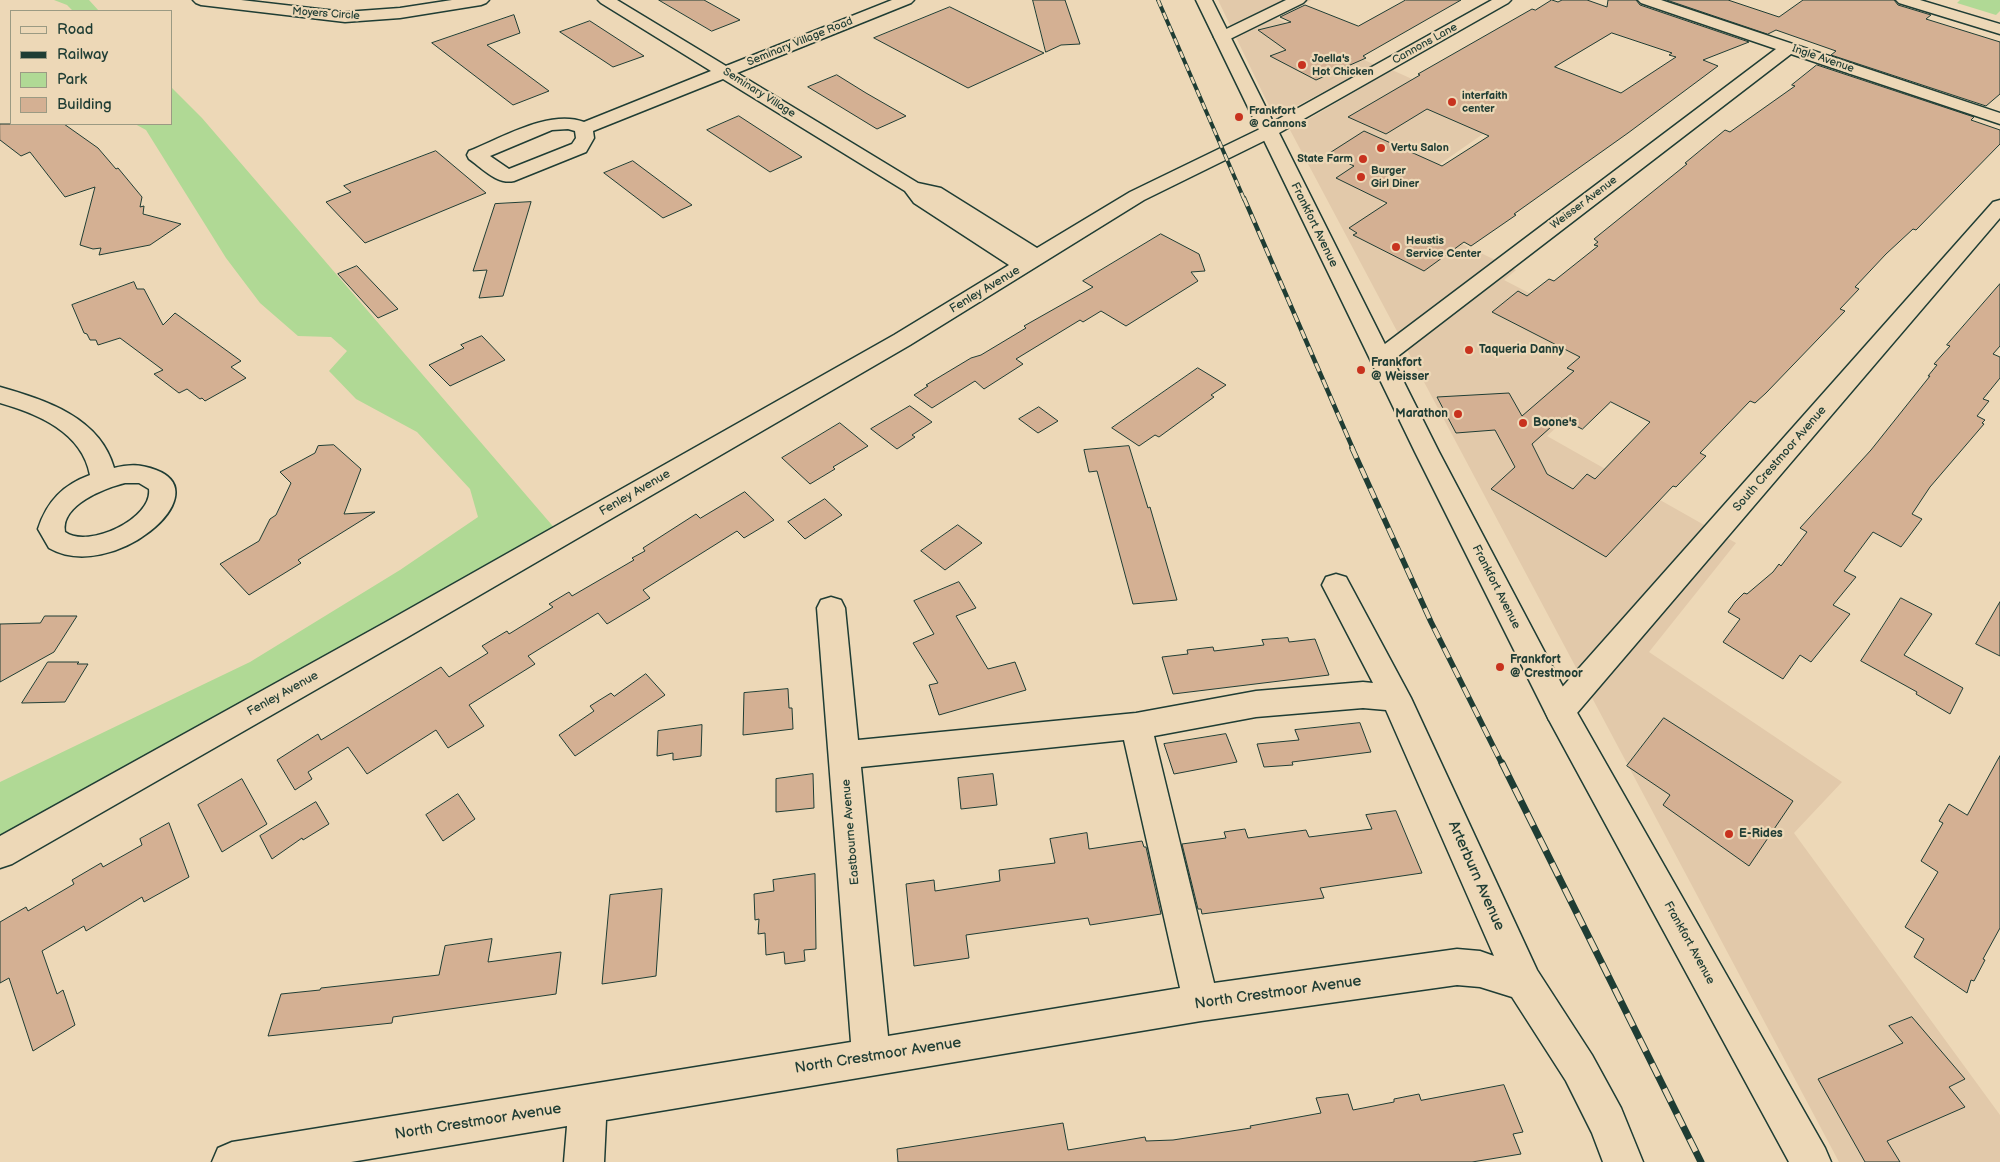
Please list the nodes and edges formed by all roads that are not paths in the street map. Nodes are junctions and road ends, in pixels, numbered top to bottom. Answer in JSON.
{"nodes":[{"id":1,"x":201,"y":0,"type":"edge"},
{"id":2,"x":481,"y":0,"type":"edge"},
{"id":3,"x":606,"y":0,"type":"edge"},
{"id":4,"x":906,"y":0,"type":"edge"},
{"id":5,"x":1204,"y":0,"type":"edge"},
{"id":6,"x":1298,"y":0,"type":"edge"},
{"id":7,"x":1503,"y":0,"type":"edge"},
{"id":8,"x":1646,"y":0,"type":"edge"},
{"id":9,"x":1904,"y":0,"type":"edge"},
{"id":10,"x":2000,"y":29,"type":"edge"},
{"id":11,"x":1222,"y":37,"type":"junction"},
{"id":12,"x":1788,"y":48,"type":"junction"},
{"id":13,"x":725,"y":72,"type":"junction"},
{"id":14,"x":2000,"y":119,"type":"edge"},
{"id":15,"x":584,"y":128,"type":"junction"},
{"id":16,"x":1268,"y":132,"type":"junction"},
{"id":17,"x":2000,"y":206,"type":"edge"},
{"id":18,"x":1032,"y":262,"type":"junction"},
{"id":19,"x":1380,"y":358,"type":"junction"},
{"id":20,"x":0,"y":394,"type":"edge"},
{"id":21,"x":104,"y":479,"type":"dead end"},
{"id":22,"x":1336,"y":586,"type":"dead end"},
{"id":23,"x":831,"y":608,"type":"dead end"},
{"id":24,"x":1396,"y":698,"type":"junction"},
{"id":25,"x":1560,"y":711,"type":"junction"},
{"id":26,"x":1136,"y":726,"type":"junction"},
{"id":27,"x":844,"y":755,"type":"junction"},
{"id":28,"x":0,"y":853,"type":"edge"},
{"id":29,"x":1524,"y":982,"type":"junction"},
{"id":30,"x":1201,"y":1004,"type":"junction"},
{"id":31,"x":871,"y":1057,"type":"junction"},
{"id":32,"x":588,"y":1104,"type":"junction"},
{"id":33,"x":232,"y":1162,"type":"edge"},
{"id":34,"x":584,"y":1162,"type":"edge"},
{"id":35,"x":1623,"y":1162,"type":"edge"},
{"id":36,"x":1811,"y":1162,"type":"edge"}],
"edges":[{"from":1,"to":2,"type":"street","name":"Moyers Circle"},
{"from":3,"to":13,"type":"street","name":"Seminary Village"},
{"from":4,"to":13,"type":"street","name":"Seminary Village Road"},
{"from":5,"to":11,"type":"street","name":"Frankfort Avenue"},
{"from":6,"to":11,"type":"street"},
{"from":7,"to":16,"type":"street","name":"Cannons Lane"},
{"from":8,"to":12,"type":"street","name":"Ingle Avenue"},
{"from":9,"to":10,"type":"street"},
{"from":11,"to":16,"type":"street","name":"Frankfort Avenue"},
{"from":12,"to":14,"type":"street","name":"Ingle Avenue"},
{"from":12,"to":19,"type":"street","name":"Weisser Avenue"},
{"from":13,"to":15,"type":"street","name":"Seminary Village Road"},
{"from":13,"to":18,"type":"street","name":"Seminary Village"},
{"from":15,"to":15,"type":"street"},
{"from":16,"to":18,"type":"street","name":"Fenley Avenue"},
{"from":16,"to":19,"type":"street","name":"Frankfort Avenue"},
{"from":17,"to":25,"type":"street","name":"South Crestmoor Avenue"},
{"from":18,"to":28,"type":"street","name":"Fenley Avenue"},
{"from":19,"to":25,"type":"street","name":"Frankfort Avenue"},
{"from":20,"to":21,"type":"street"},
{"from":22,"to":24,"type":"street","name":"Arterburn Avenue"},
{"from":23,"to":27,"type":"street","name":"Eastbourne Avenue"},
{"from":24,"to":26,"type":"street"},
{"from":24,"to":29,"type":"street","name":"Arterburn Avenue"},
{"from":25,"to":36,"type":"street","name":"Frankfort Avenue"},
{"from":26,"to":27,"type":"street"},
{"from":26,"to":30,"type":"street"},
{"from":27,"to":31,"type":"street","name":"Eastbourne Avenue"},
{"from":29,"to":30,"type":"street","name":"North Crestmoor Avenue"},
{"from":29,"to":35,"type":"street","name":"Arterburn Avenue"},
{"from":30,"to":31,"type":"street","name":"North Crestmoor Avenue"},
{"from":31,"to":32,"type":"street","name":"North Crestmoor Avenue"},
{"from":32,"to":33,"type":"street","name":"North Crestmoor Avenue"},
{"from":32,"to":34,"type":"street"}]}
